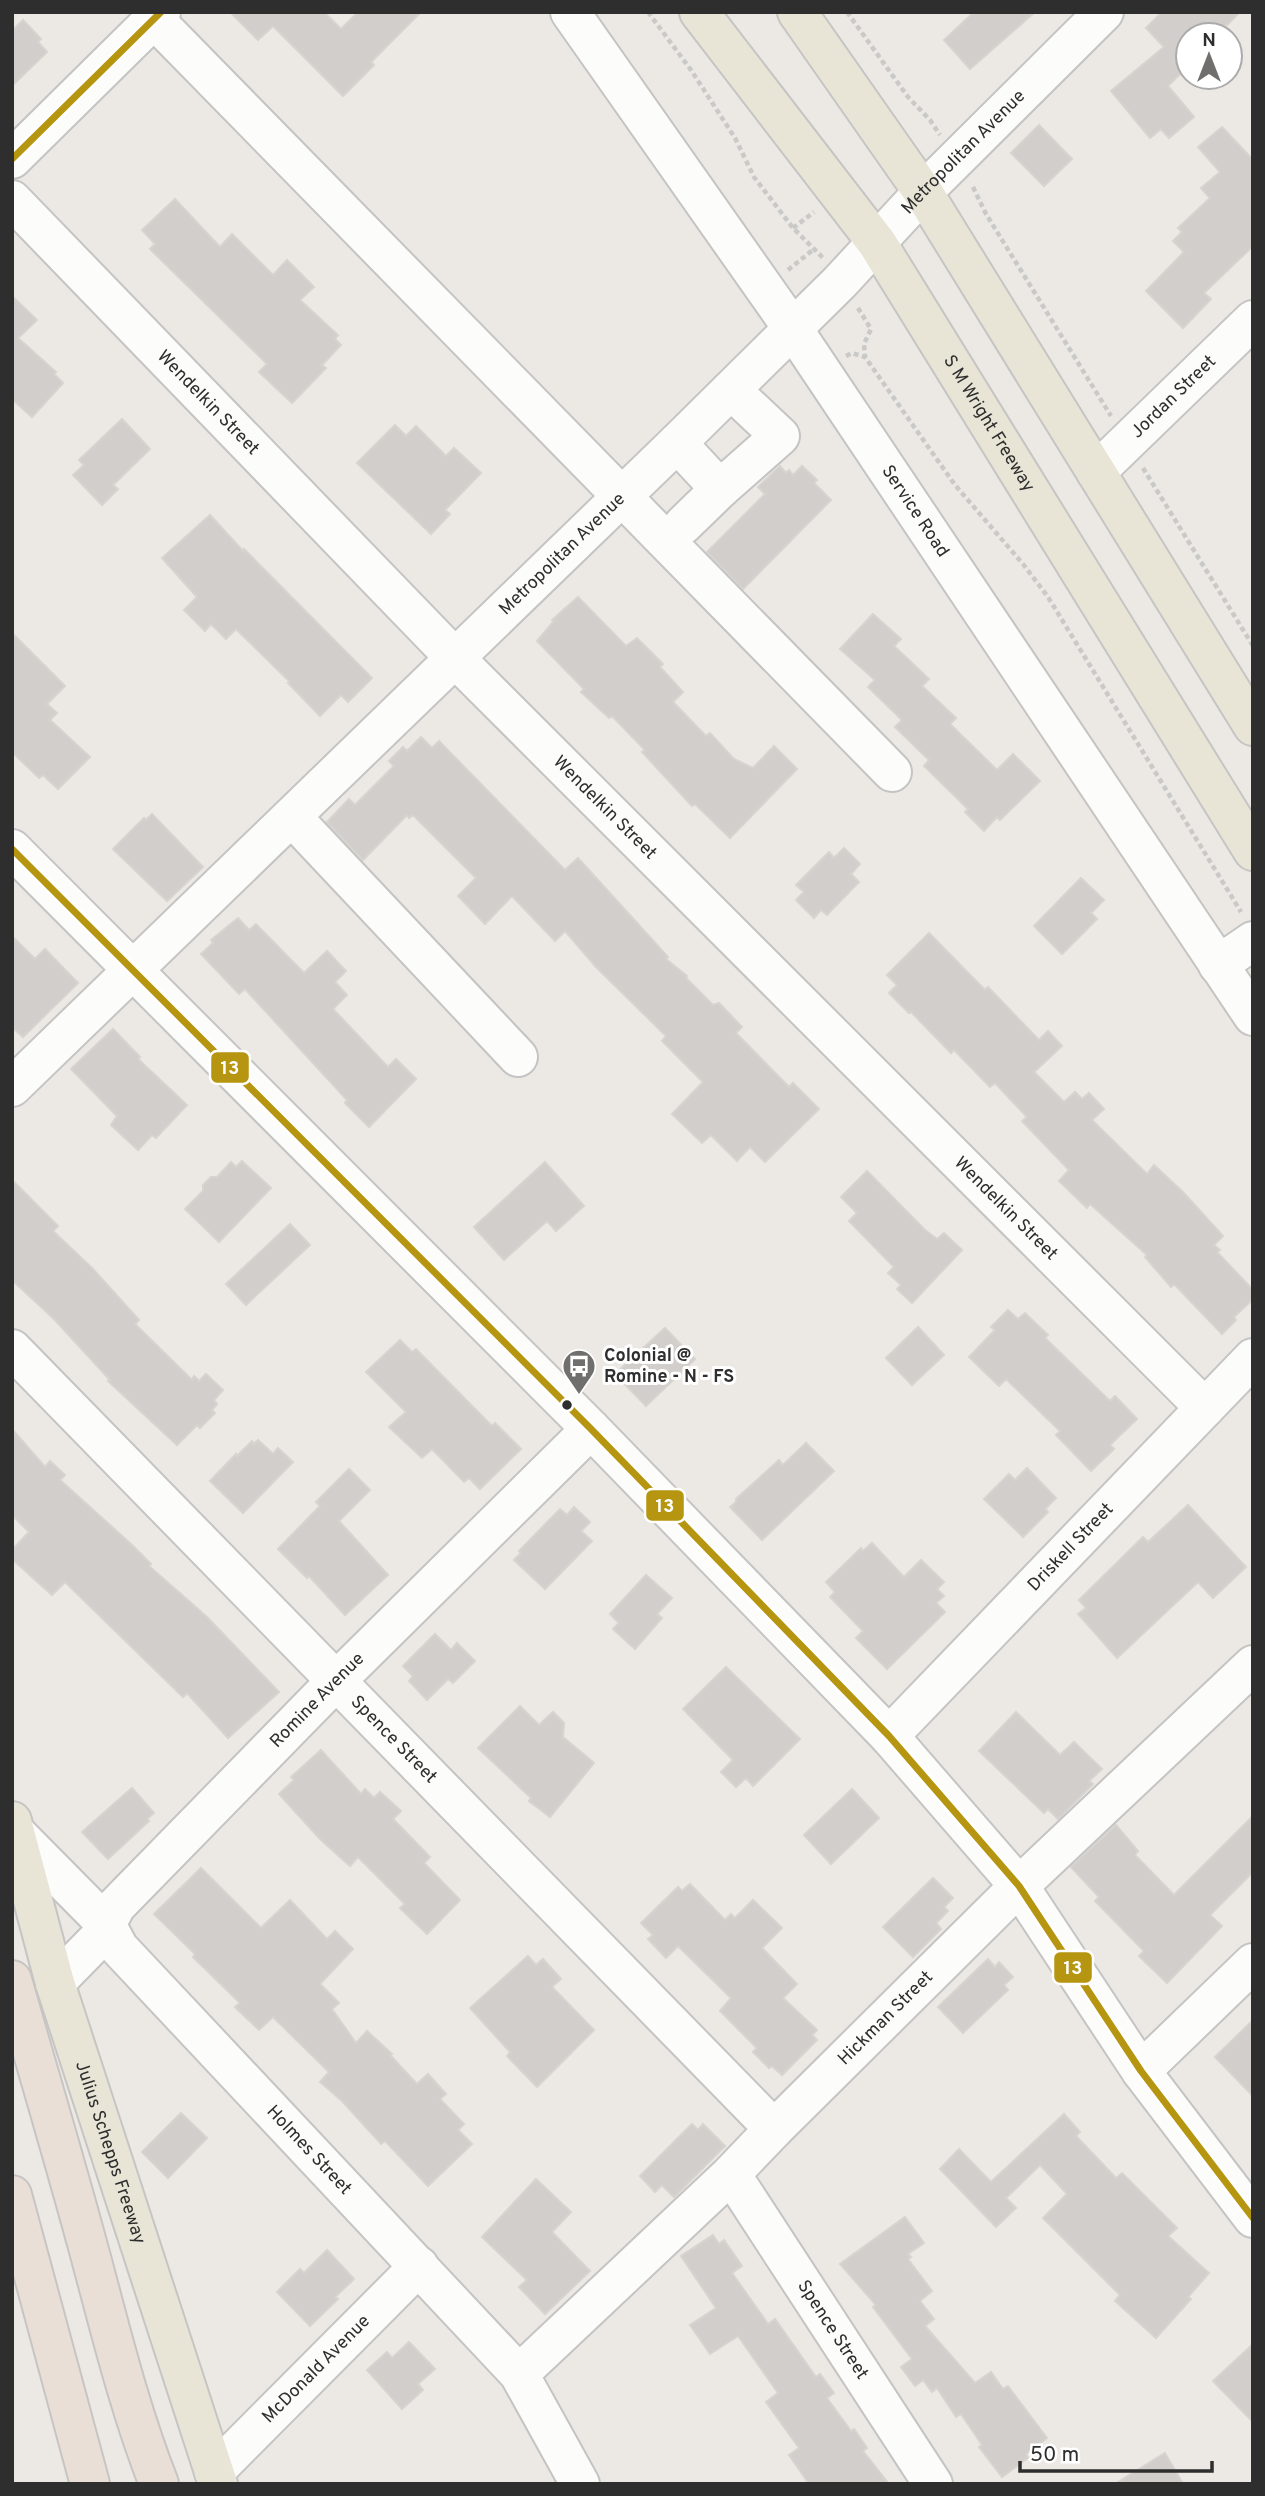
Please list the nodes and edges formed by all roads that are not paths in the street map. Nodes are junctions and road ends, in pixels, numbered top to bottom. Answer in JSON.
{"nodes":[{"id":1,"x":570,"y":12,"type":"edge"},
{"id":2,"x":699,"y":12,"type":"edge"},
{"id":3,"x":797,"y":12,"type":"edge"},
{"id":4,"x":1104,"y":12,"type":"edge"},
{"id":5,"x":157,"y":16,"type":"edge"},
{"id":6,"x":12,"y":159,"type":"edge"},
{"id":7,"x":923,"y":192,"type":"junction"},
{"id":8,"x":12,"y":200,"type":"edge"},
{"id":9,"x":877,"y":243,"type":"junction"},
{"id":10,"x":1253,"y":320,"type":"edge"},
{"id":11,"x":793,"y":328,"type":"junction"},
{"id":12,"x":731,"y":390,"type":"junction"},
{"id":13,"x":677,"y":443,"type":"junction"},
{"id":14,"x":1096,"y":471,"type":"junction"},
{"id":15,"x":720,"y":489,"type":"junction"},
{"id":16,"x":621,"y":498,"type":"junction"},
{"id":17,"x":683,"y":525,"type":"dead end"},
{"id":18,"x":455,"y":658,"type":"junction"},
{"id":19,"x":1253,"y":726,"type":"edge"},
{"id":20,"x":892,"y":772,"type":"dead end"},
{"id":21,"x":292,"y":817,"type":"junction"},
{"id":22,"x":12,"y":849,"type":"edge"},
{"id":23,"x":1253,"y":852,"type":"edge"},
{"id":24,"x":1249,"y":930,"type":"edge"},
{"id":25,"x":1218,"y":965,"type":"junction"},
{"id":26,"x":132,"y":971,"type":"junction"},
{"id":27,"x":1253,"y":1016,"type":"edge"},
{"id":28,"x":518,"y":1057,"type":"dead end"},
{"id":29,"x":12,"y":1087,"type":"edge"},
{"id":30,"x":12,"y":1349,"type":"edge"},
{"id":31,"x":1253,"y":1358,"type":"edge"},
{"id":32,"x":1205,"y":1408,"type":"junction"},
{"id":33,"x":591,"y":1430,"type":"junction"},
{"id":34,"x":1249,"y":1668,"type":"edge"},
{"id":35,"x":337,"y":1680,"type":"junction"},
{"id":36,"x":889,"y":1735,"type":"junction"},
{"id":37,"x":14,"y":1826,"type":"edge"},
{"id":38,"x":1019,"y":1886,"type":"junction"},
{"id":39,"x":106,"y":1924,"type":"junction"},
{"id":40,"x":1253,"y":1963,"type":"edge"},
{"id":41,"x":12,"y":1980,"type":"edge"},
{"id":42,"x":55,"y":1983,"type":"junction"},
{"id":43,"x":1141,"y":2071,"type":"junction"},
{"id":44,"x":774,"y":2129,"type":"junction"},
{"id":45,"x":731,"y":2174,"type":"junction"},
{"id":46,"x":12,"y":2195,"type":"edge"},
{"id":47,"x":1253,"y":2218,"type":"edge"},
{"id":48,"x":419,"y":2266,"type":"junction"},
{"id":49,"x":519,"y":2374,"type":"junction"},
{"id":50,"x":216,"y":2478,"type":"edge"},
{"id":51,"x":89,"y":2484,"type":"edge"},
{"id":52,"x":159,"y":2484,"type":"edge"},
{"id":53,"x":580,"y":2484,"type":"edge"},
{"id":54,"x":933,"y":2484,"type":"edge"}],
"edges":[{"from":1,"to":11,"type":"street","name":"Service Road"},
{"from":2,"to":9,"type":"main road","name":"S M Wright Freeway"},
{"from":3,"to":7,"type":"main road"},
{"from":4,"to":7,"type":"street","name":"Metropolitan Avenue"},
{"from":5,"to":6,"type":"street"},
{"from":5,"to":16,"type":"street"},
{"from":7,"to":9,"type":"street","name":"Metropolitan Avenue"},
{"from":7,"to":14,"type":"main road"},
{"from":8,"to":18,"type":"street","name":"Wendelkin Street"},
{"from":9,"to":11,"type":"street","name":"Metropolitan Avenue"},
{"from":9,"to":23,"type":"main road","name":"S M Wright Freeway"},
{"from":10,"to":14,"type":"street","name":"Jordan Street"},
{"from":11,"to":12,"type":"street","name":"Metropolitan Avenue"},
{"from":11,"to":25,"type":"street","name":"Service Road"},
{"from":12,"to":13,"type":"street","name":"Metropolitan Avenue"},
{"from":12,"to":15,"type":"street"},
{"from":13,"to":15,"type":"street"},
{"from":13,"to":16,"type":"street","name":"Metropolitan Avenue"},
{"from":14,"to":19,"type":"main road"},
{"from":15,"to":17,"type":"street"},
{"from":16,"to":18,"type":"street","name":"Metropolitan Avenue"},
{"from":16,"to":20,"type":"street"},
{"from":18,"to":21,"type":"street","name":"Metropolitan Avenue"},
{"from":18,"to":32,"type":"street","name":"Wendelkin Street"},
{"from":21,"to":26,"type":"street","name":"Metropolitan Avenue"},
{"from":21,"to":28,"type":"street"},
{"from":22,"to":26,"type":"street"},
{"from":24,"to":25,"type":"street"},
{"from":25,"to":27,"type":"street","name":"Service Road"},
{"from":26,"to":29,"type":"street","name":"Metropolitan Avenue"},
{"from":26,"to":33,"type":"street"},
{"from":30,"to":35,"type":"street","name":"Spence Street"},
{"from":31,"to":32,"type":"street","name":"Driskell Street"},
{"from":32,"to":36,"type":"street","name":"Driskell Street"},
{"from":33,"to":35,"type":"street","name":"Romine Avenue"},
{"from":33,"to":36,"type":"street"},
{"from":34,"to":38,"type":"street","name":"Hickman Street"},
{"from":35,"to":39,"type":"street","name":"Romine Avenue"},
{"from":35,"to":44,"type":"street","name":"Spence Street"},
{"from":36,"to":38,"type":"street"},
{"from":37,"to":39,"type":"street","name":"Holmes Street"},
{"from":37,"to":42,"type":"main road","name":"Julius Schepps Freeway"},
{"from":38,"to":43,"type":"street"},
{"from":38,"to":44,"type":"street","name":"Hickman Street"},
{"from":39,"to":42,"type":"street","name":"Romine Avenue"},
{"from":39,"to":48,"type":"street","name":"Holmes Street"},
{"from":40,"to":43,"type":"street"},
{"from":41,"to":52,"type":"highway"},
{"from":42,"to":50,"type":"main road","name":"Julius Schepps Freeway"},
{"from":43,"to":47,"type":"street"},
{"from":44,"to":45,"type":"street","name":"Hickman Street"},
{"from":45,"to":49,"type":"street","name":"Hickman Street"},
{"from":45,"to":54,"type":"street","name":"Spence Street"},
{"from":46,"to":51,"type":"highway"},
{"from":48,"to":49,"type":"street","name":"Holmes Street"},
{"from":48,"to":50,"type":"street","name":"McDonald Avenue"},
{"from":49,"to":53,"type":"street","name":"Holmes Street"}]}
